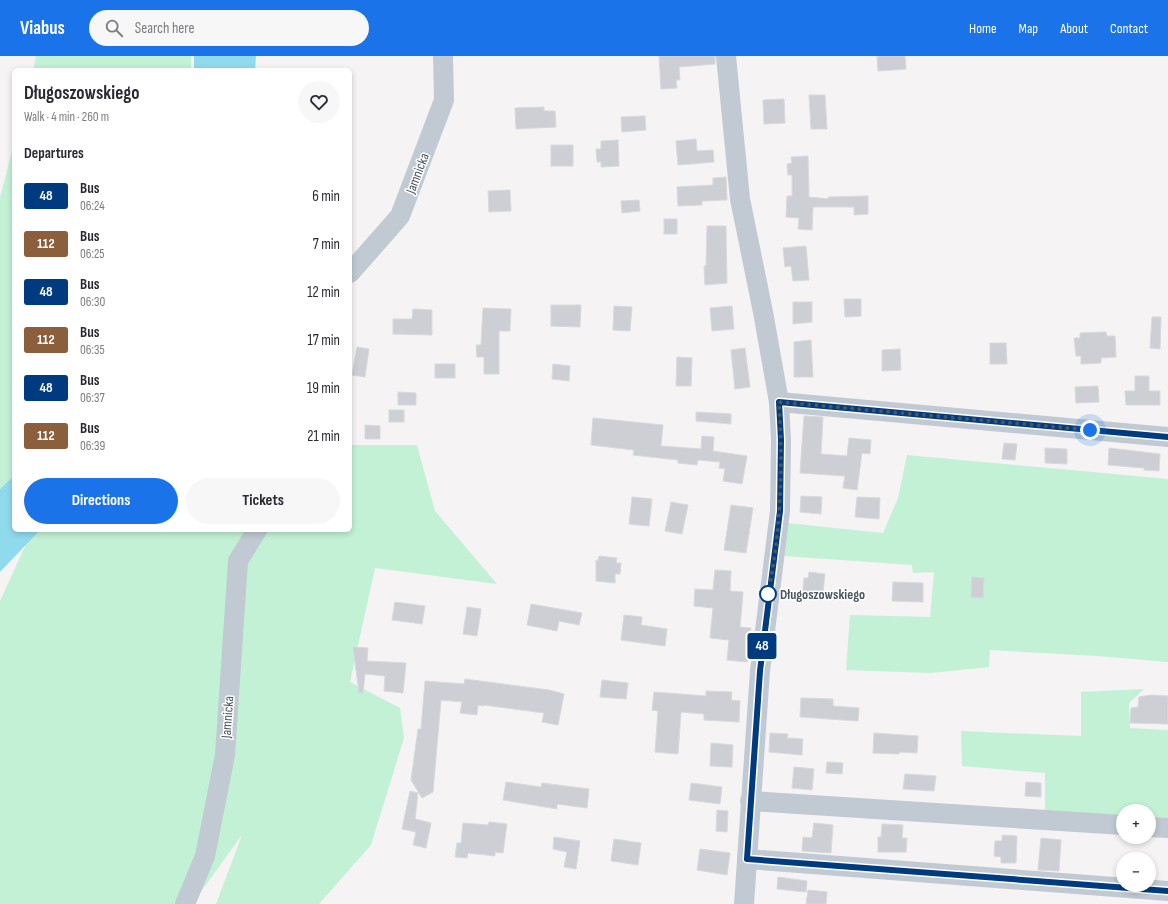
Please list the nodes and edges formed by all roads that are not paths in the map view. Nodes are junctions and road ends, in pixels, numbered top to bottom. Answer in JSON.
{"nodes":[{"id":1,"x":443,"y":56,"type":"edge"},
{"id":2,"x":726,"y":56,"type":"edge"},
{"id":3,"x":352,"y":271,"type":"edge"},
{"id":4,"x":779,"y":402,"type":"junction"},
{"id":5,"x":1168,"y":437,"type":"edge"},
{"id":6,"x":256,"y":532,"type":"edge"},
{"id":7,"x":750,"y":801,"type":"junction"},
{"id":8,"x":1116,"y":825,"type":"edge"},
{"id":9,"x":1156,"y":827,"type":"edge"},
{"id":10,"x":1168,"y":828,"type":"edge"},
{"id":11,"x":747,"y":859,"type":"junction"},
{"id":12,"x":1168,"y":891,"type":"edge"},
{"id":13,"x":185,"y":904,"type":"edge"},
{"id":14,"x":744,"y":904,"type":"edge"}],
"edges":[{"from":1,"to":3,"type":"street","name":"Jamnicka"},
{"from":2,"to":4,"type":"street"},
{"from":4,"to":5,"type":"street"},
{"from":4,"to":7,"type":"street"},
{"from":6,"to":13,"type":"street","name":"Jamnicka"},
{"from":7,"to":8,"type":"street"},
{"from":7,"to":11,"type":"street"},
{"from":9,"to":10,"type":"street"},
{"from":11,"to":12,"type":"street"},
{"from":11,"to":14,"type":"street"}]}
